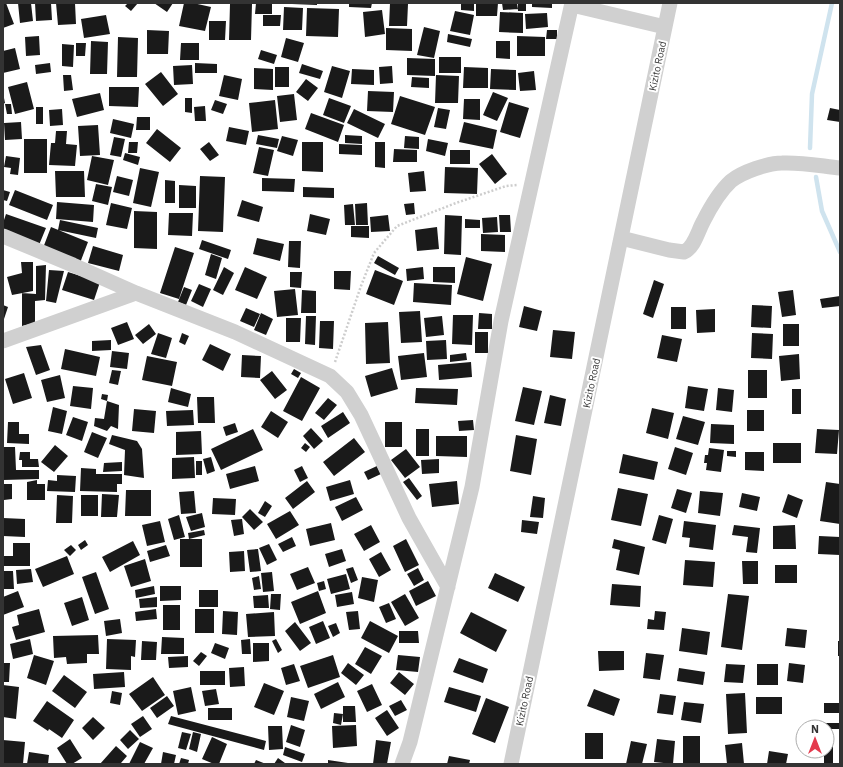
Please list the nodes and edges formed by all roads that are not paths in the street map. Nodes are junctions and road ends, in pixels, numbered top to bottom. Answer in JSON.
{"nodes":[{"id":1,"x":670,"y":3,"type":"edge"},
{"id":2,"x":572,"y":4,"type":"edge"},
{"id":3,"x":665,"y":27,"type":"junction"},
{"id":4,"x":840,"y":168,"type":"edge"},
{"id":5,"x":3,"y":236,"type":"edge"},
{"id":6,"x":621,"y":238,"type":"junction"},
{"id":7,"x":136,"y":292,"type":"junction"},
{"id":8,"x":3,"y":341,"type":"edge"},
{"id":9,"x":448,"y":588,"type":"junction"},
{"id":10,"x":402,"y":764,"type":"edge"},
{"id":11,"x":511,"y":764,"type":"edge"}],
"edges":[{"from":1,"to":3,"type":"street","name":"Kizito Road"},
{"from":2,"to":3,"type":"street"},
{"from":2,"to":9,"type":"street"},
{"from":3,"to":6,"type":"street","name":"Kizito Road"},
{"from":4,"to":6,"type":"street"},
{"from":5,"to":7,"type":"street"},
{"from":6,"to":11,"type":"street","name":"Kizito Road"},
{"from":7,"to":8,"type":"street"},
{"from":7,"to":9,"type":"street"},
{"from":9,"to":10,"type":"street"}]}
